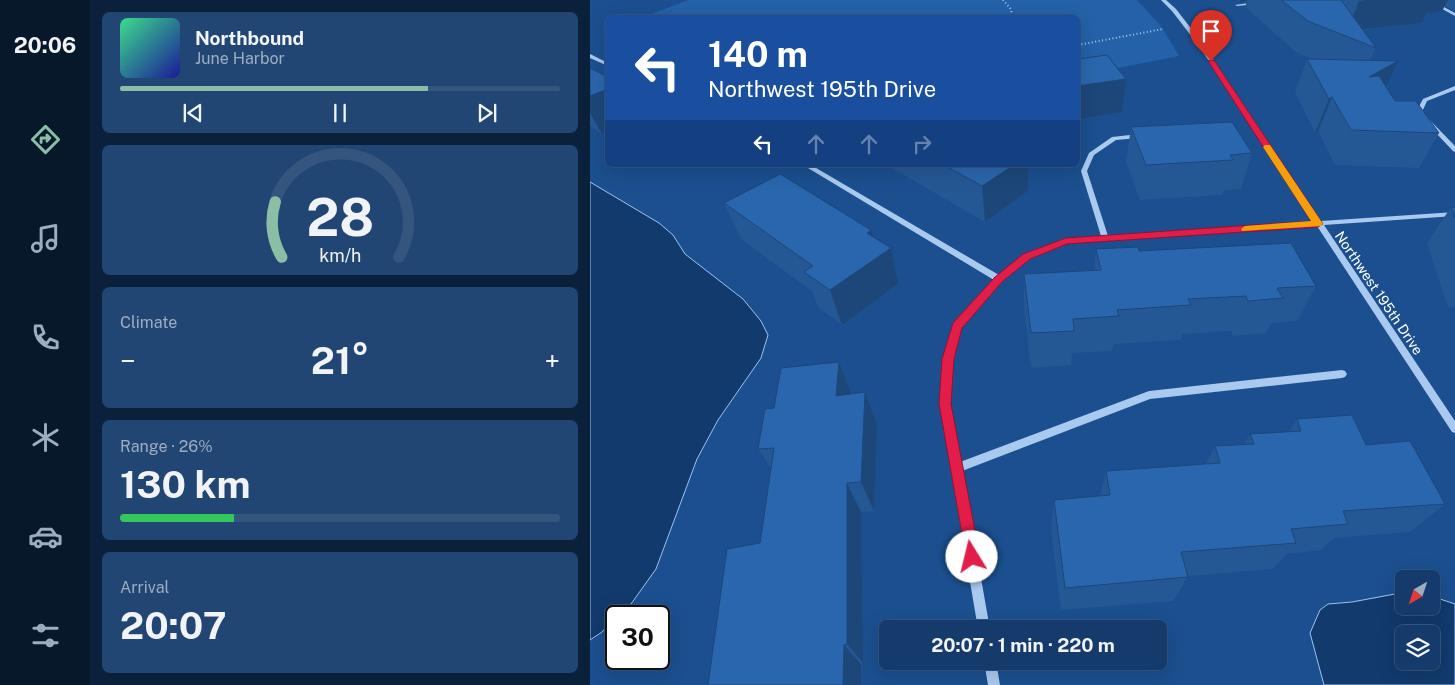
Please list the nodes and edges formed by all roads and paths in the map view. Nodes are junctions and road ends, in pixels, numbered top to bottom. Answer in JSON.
{"nodes":[{"id":1,"x":1003,"y":0,"type":"edge"},
{"id":2,"x":1163,"y":0,"type":"edge"},
{"id":3,"x":1428,"y":0,"type":"edge"},
{"id":4,"x":1265,"y":2,"type":"dead end"},
{"id":5,"x":1236,"y":4,"type":"dead end"},
{"id":6,"x":1013,"y":15,"type":"edge"},
{"id":7,"x":1455,"y":15,"type":"edge"},
{"id":8,"x":1185,"y":25,"type":"junction"},
{"id":9,"x":1080,"y":45,"type":"edge"},
{"id":10,"x":590,"y":56,"type":"edge"},
{"id":11,"x":605,"y":64,"type":"edge"},
{"id":12,"x":1455,"y":88,"type":"edge"},
{"id":13,"x":1144,"y":136,"type":"edge"},
{"id":14,"x":1455,"y":150,"type":"edge"},
{"id":15,"x":809,"y":167,"type":"edge"},
{"id":16,"x":1455,"y":214,"type":"edge"},
{"id":17,"x":1318,"y":224,"type":"junction"},
{"id":18,"x":1105,"y":238,"type":"junction"},
{"id":19,"x":999,"y":279,"type":"junction"},
{"id":20,"x":1342,"y":374,"type":"dead end"},
{"id":21,"x":1455,"y":429,"type":"edge"},
{"id":22,"x":958,"y":468,"type":"junction"},
{"id":23,"x":983,"y":620,"type":"edge"},
{"id":24,"x":992,"y":670,"type":"edge"},
{"id":25,"x":994,"y":685,"type":"edge"}],
"edges":[{"from":1,"to":6,"type":"path"},
{"from":2,"to":8,"type":"street","name":"Northwest 195th Drive"},
{"from":3,"to":7,"type":"street"},
{"from":4,"to":5,"type":"street"},
{"from":8,"to":9,"type":"path"},
{"from":8,"to":17,"type":"street","name":"Northwest 195th Drive"},
{"from":10,"to":11,"type":"street"},
{"from":12,"to":14,"type":"street"},
{"from":13,"to":18,"type":"street"},
{"from":15,"to":19,"type":"street"},
{"from":16,"to":17,"type":"street"},
{"from":17,"to":18,"type":"street"},
{"from":17,"to":21,"type":"street","name":"Northwest 195th Drive"},
{"from":18,"to":19,"type":"street"},
{"from":19,"to":22,"type":"street"},
{"from":20,"to":22,"type":"street"},
{"from":22,"to":23,"type":"street"},
{"from":24,"to":25,"type":"street"}]}
